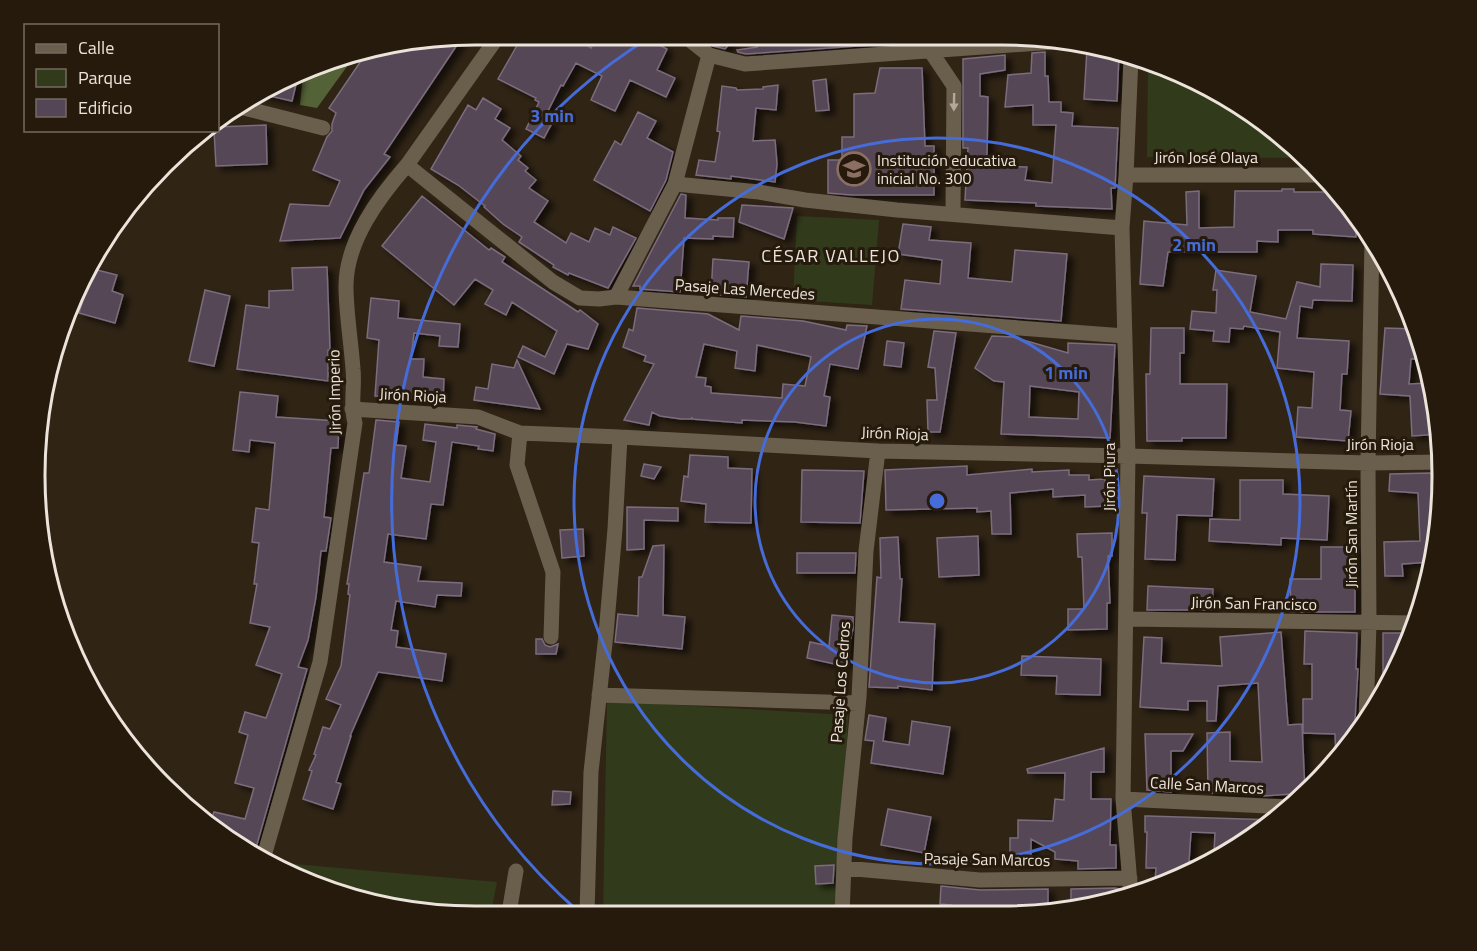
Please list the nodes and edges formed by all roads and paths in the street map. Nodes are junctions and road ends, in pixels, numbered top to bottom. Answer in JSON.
{"nodes":[{"id":1,"x":492,"y":45,"type":"edge"},
{"id":2,"x":696,"y":45,"type":"edge"},
{"id":3,"x":926,"y":45,"type":"edge"},
{"id":4,"x":1009,"y":45,"type":"edge"},
{"id":5,"x":930,"y":51,"type":"junction"},
{"id":6,"x":709,"y":55,"type":"junction"},
{"id":7,"x":1131,"y":65,"type":"edge"},
{"id":8,"x":250,"y":109,"type":"edge"},
{"id":9,"x":323,"y":128,"type":"dead end"},
{"id":10,"x":406,"y":165,"type":"junction"},
{"id":11,"x":1126,"y":175,"type":"junction"},
{"id":12,"x":1310,"y":175,"type":"edge"},
{"id":13,"x":675,"y":184,"type":"junction"},
{"id":14,"x":953,"y":213,"type":"junction"},
{"id":15,"x":1122,"y":228,"type":"junction"},
{"id":16,"x":1372,"y":256,"type":"edge"},
{"id":17,"x":616,"y":297,"type":"junction"},
{"id":18,"x":1125,"y":336,"type":"junction"},
{"id":19,"x":352,"y":409,"type":"junction"},
{"id":20,"x":520,"y":433,"type":"junction"},
{"id":21,"x":620,"y":437,"type":"junction"},
{"id":22,"x":878,"y":451,"type":"junction"},
{"id":23,"x":1128,"y":456,"type":"junction"},
{"id":24,"x":1432,"y":462,"type":"edge"},
{"id":25,"x":1368,"y":463,"type":"junction"},
{"id":26,"x":1126,"y":619,"type":"junction"},
{"id":27,"x":1369,"y":623,"type":"junction"},
{"id":28,"x":1406,"y":623,"type":"edge"},
{"id":29,"x":551,"y":637,"type":"dead end"},
{"id":30,"x":599,"y":694,"type":"junction"},
{"id":31,"x":858,"y":703,"type":"junction"},
{"id":32,"x":1367,"y":703,"type":"edge"},
{"id":33,"x":1123,"y":799,"type":"junction"},
{"id":34,"x":1276,"y":806,"type":"edge"},
{"id":35,"x":265,"y":851,"type":"edge"},
{"id":36,"x":844,"y":868,"type":"junction"},
{"id":37,"x":516,"y":871,"type":"dead end"},
{"id":38,"x":1130,"y":878,"type":"junction"},
{"id":39,"x":1130,"y":886,"type":"edge"},
{"id":40,"x":510,"y":906,"type":"edge"},
{"id":41,"x":587,"y":906,"type":"edge"},
{"id":42,"x":842,"y":906,"type":"edge"}],
"edges":[{"from":1,"to":10,"type":"street","name":"Jirón Imperio"},
{"from":2,"to":6,"type":"street"},
{"from":3,"to":5,"type":"street"},
{"from":4,"to":5,"type":"street"},
{"from":5,"to":6,"type":"street"},
{"from":5,"to":14,"type":"street","one_way":true},
{"from":6,"to":13,"type":"street"},
{"from":7,"to":11,"type":"street","name":"Jirón Piura"},
{"from":8,"to":9,"type":"street"},
{"from":10,"to":17,"type":"street","name":"Pasaje Las Mercedes"},
{"from":10,"to":19,"type":"street","name":"Jirón Imperio"},
{"from":11,"to":12,"type":"street","name":"Jirón José Olaya"},
{"from":11,"to":15,"type":"street","name":"Jirón Piura"},
{"from":13,"to":14,"type":"street"},
{"from":13,"to":17,"type":"street"},
{"from":14,"to":15,"type":"street"},
{"from":15,"to":18,"type":"street","name":"Jirón Piura"},
{"from":16,"to":25,"type":"street","name":"Jirón San Martín"},
{"from":17,"to":18,"type":"street","name":"Pasaje Las Mercedes"},
{"from":18,"to":23,"type":"street","name":"Jirón Piura"},
{"from":19,"to":20,"type":"street","name":"Jirón Rioja"},
{"from":19,"to":35,"type":"street","name":"Jirón Imperio"},
{"from":20,"to":21,"type":"street","name":"Jirón Rioja"},
{"from":20,"to":29,"type":"street"},
{"from":21,"to":22,"type":"street","name":"Jirón Rioja"},
{"from":21,"to":30,"type":"street"},
{"from":22,"to":23,"type":"street","name":"Jirón Rioja"},
{"from":22,"to":31,"type":"street","name":"Pasaje Los Cedros"},
{"from":23,"to":25,"type":"street","name":"Jirón Rioja"},
{"from":23,"to":26,"type":"street","name":"Jirón Piura"},
{"from":24,"to":25,"type":"street","name":"Jirón Rioja"},
{"from":25,"to":27,"type":"street","name":"Jirón San Martín"},
{"from":26,"to":27,"type":"street","name":"Jirón San Francisco"},
{"from":26,"to":33,"type":"street","name":"Jirón Piura"},
{"from":27,"to":28,"type":"street","name":"Jirón San Francisco"},
{"from":27,"to":32,"type":"street","name":"Jirón San Martín"},
{"from":30,"to":31,"type":"street"},
{"from":30,"to":41,"type":"street"},
{"from":31,"to":36,"type":"street","name":"Pasaje Los Cedros"},
{"from":33,"to":34,"type":"street","name":"Calle San Marcos"},
{"from":33,"to":38,"type":"street","name":"Jirón Piura"},
{"from":36,"to":38,"type":"street","name":"Pasaje San Marcos"},
{"from":36,"to":42,"type":"street","name":"Pasaje Los Cedros"},
{"from":37,"to":40,"type":"street"},
{"from":38,"to":39,"type":"street","name":"Jirón Piura"}]}
